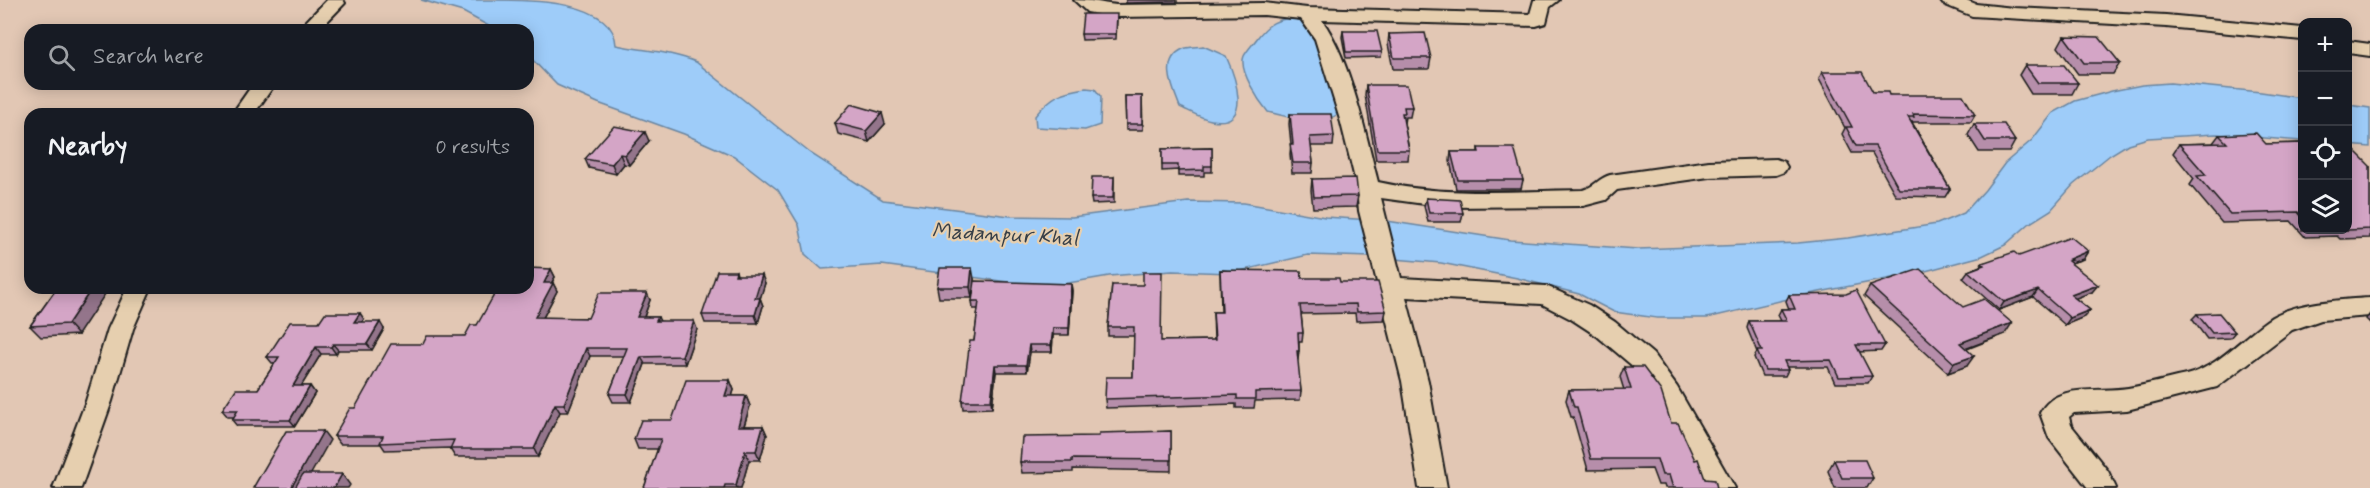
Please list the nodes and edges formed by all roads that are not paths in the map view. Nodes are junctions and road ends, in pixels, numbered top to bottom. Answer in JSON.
{"nodes":[{"id":1,"x":1084,"y":0,"type":"edge"},
{"id":2,"x":1549,"y":0,"type":"edge"},
{"id":3,"x":1950,"y":0,"type":"edge"},
{"id":4,"x":334,"y":3,"type":"dead end"},
{"id":5,"x":1307,"y":14,"type":"junction"},
{"id":6,"x":314,"y":24,"type":"edge"},
{"id":7,"x":2298,"y":34,"type":"edge"},
{"id":8,"x":2352,"y":48,"type":"edge"},
{"id":9,"x":2370,"y":50,"type":"edge"},
{"id":10,"x":260,"y":90,"type":"edge"},
{"id":11,"x":247,"y":108,"type":"edge"},
{"id":12,"x":1776,"y":167,"type":"dead end"},
{"id":13,"x":1369,"y":199,"type":"junction"},
{"id":14,"x":1388,"y":275,"type":"junction"},
{"id":15,"x":135,"y":294,"type":"edge"},
{"id":16,"x":2370,"y":308,"type":"edge"},
{"id":17,"x":67,"y":488,"type":"edge"},
{"id":18,"x":1433,"y":488,"type":"edge"},
{"id":19,"x":1721,"y":488,"type":"edge"},
{"id":20,"x":2103,"y":488,"type":"edge"}],
"edges":[{"from":1,"to":5,"type":"street"},
{"from":2,"to":5,"type":"street"},
{"from":3,"to":7,"type":"street"},
{"from":4,"to":6,"type":"street"},
{"from":5,"to":13,"type":"street"},
{"from":8,"to":9,"type":"street"},
{"from":10,"to":11,"type":"street"},
{"from":12,"to":13,"type":"street"},
{"from":13,"to":14,"type":"street"},
{"from":14,"to":18,"type":"street"},
{"from":14,"to":19,"type":"street"},
{"from":15,"to":17,"type":"street"},
{"from":16,"to":20,"type":"street"}]}
